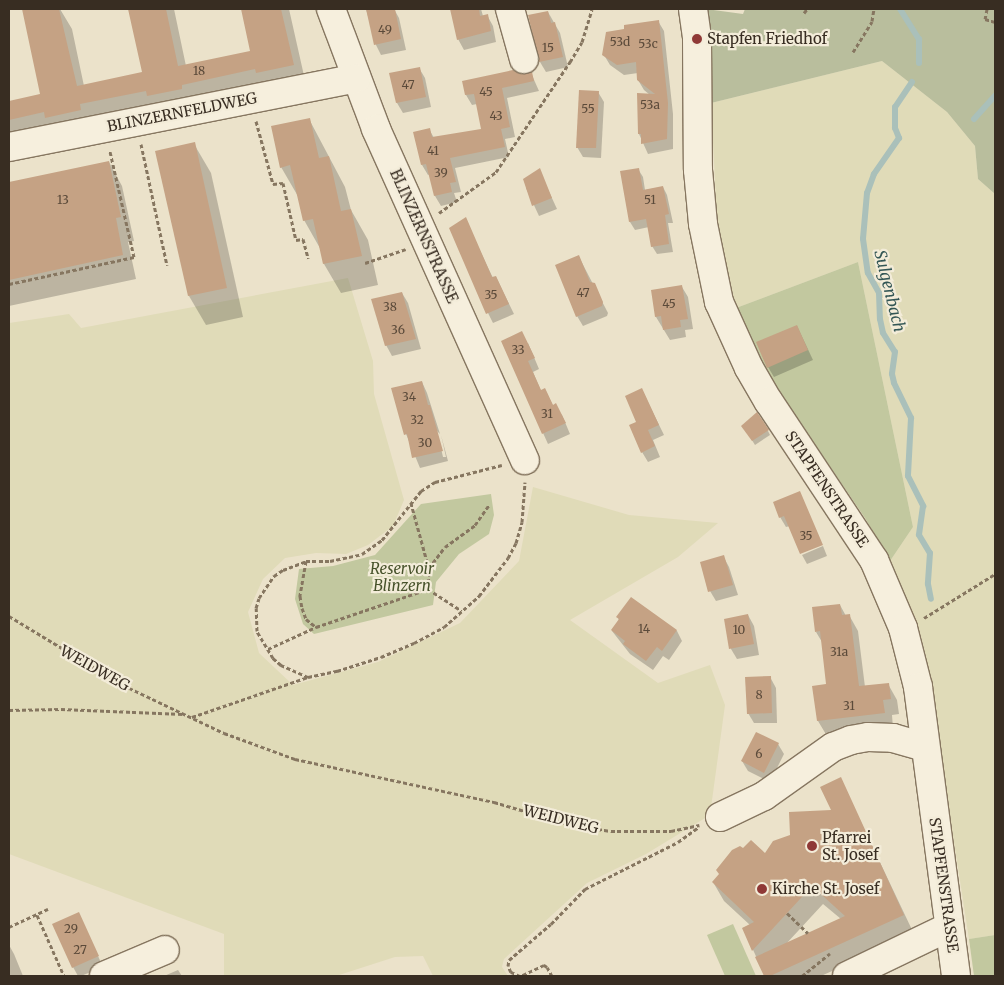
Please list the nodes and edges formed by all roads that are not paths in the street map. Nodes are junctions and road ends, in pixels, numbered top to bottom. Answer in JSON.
{"nodes":[{"id":1,"x":331,"y":9,"type":"edge"},
{"id":2,"x":510,"y":9,"type":"edge"},
{"id":3,"x":693,"y":9,"type":"edge"},
{"id":4,"x":524,"y":59,"type":"dead end"},
{"id":5,"x":356,"y":78,"type":"junction"},
{"id":6,"x":9,"y":147,"type":"edge"},
{"id":7,"x":525,"y":460,"type":"road end"},
{"id":8,"x":925,"y":747,"type":"junction"},
{"id":9,"x":711,"y":821,"type":"road end"},
{"id":10,"x":949,"y":927,"type":"junction"},
{"id":11,"x":165,"y":950,"type":"dead end"},
{"id":12,"x":104,"y":976,"type":"edge"},
{"id":13,"x":847,"y":976,"type":"edge"},
{"id":14,"x":956,"y":976,"type":"edge"}],
"edges":[{"from":1,"to":5,"type":"street","name":"BLINZERNSTRASSE"},
{"from":2,"to":4,"type":"street"},
{"from":3,"to":8,"type":"street","name":"STAPFENSTRASSE"},
{"from":5,"to":6,"type":"street","name":"BLINZERNFELDWEG"},
{"from":5,"to":7,"type":"street","name":"BLINZERNSTRASSE"},
{"from":8,"to":9,"type":"street"},
{"from":8,"to":10,"type":"street","name":"STAPFENSTRASSE"},
{"from":10,"to":13,"type":"street"},
{"from":10,"to":14,"type":"street","name":"STAPFENSTRASSE"},
{"from":11,"to":12,"type":"street"}]}
